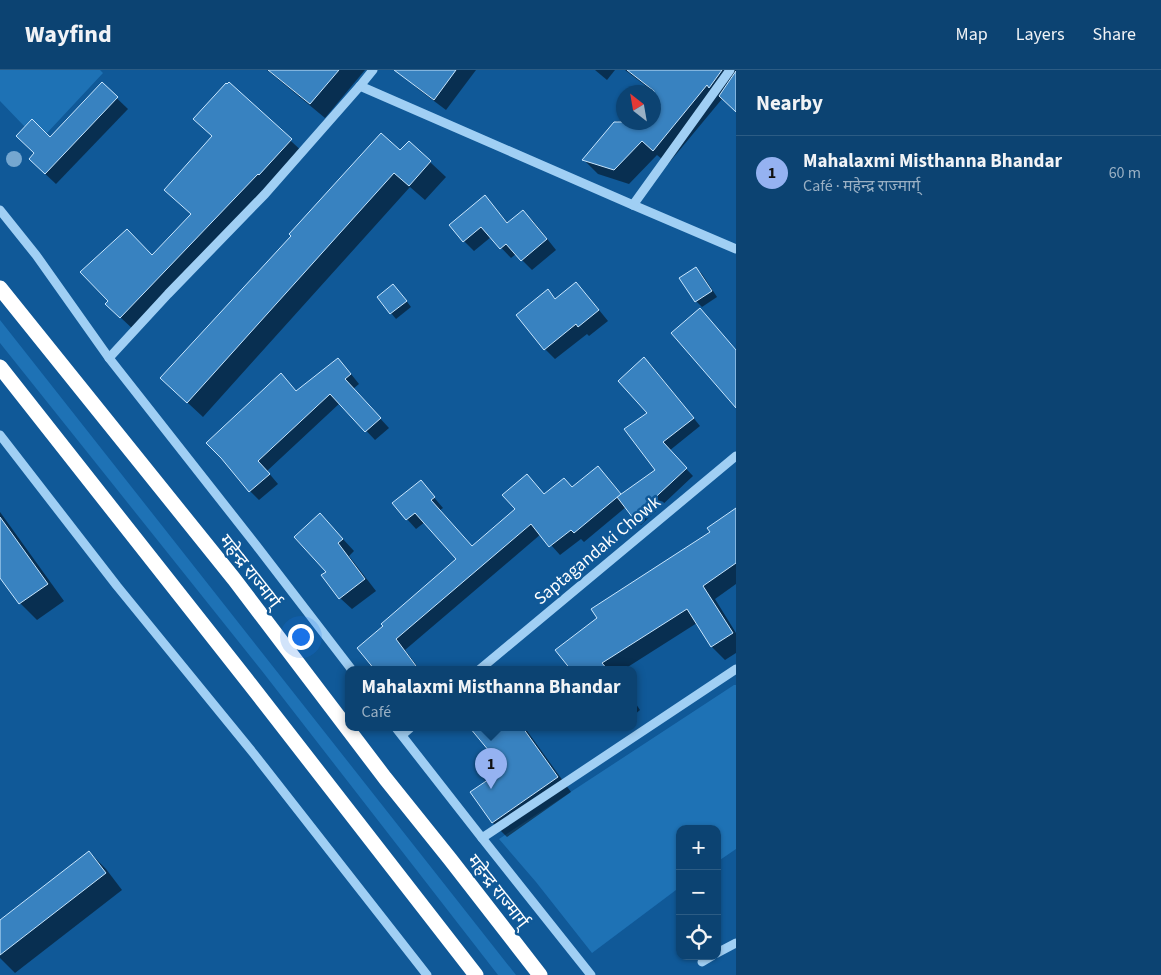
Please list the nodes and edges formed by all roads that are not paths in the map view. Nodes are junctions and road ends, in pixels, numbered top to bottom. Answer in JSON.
{"nodes":[{"id":1,"x":373,"y":70,"type":"edge"},
{"id":2,"x":730,"y":70,"type":"edge"},
{"id":3,"x":360,"y":86,"type":"junction"},
{"id":4,"x":632,"y":205,"type":"junction"},
{"id":5,"x":0,"y":210,"type":"edge"},
{"id":6,"x":736,"y":249,"type":"edge"},
{"id":7,"x":0,"y":288,"type":"edge"},
{"id":8,"x":109,"y":358,"type":"junction"},
{"id":9,"x":0,"y":368,"type":"edge"},
{"id":10,"x":0,"y":435,"type":"edge"},
{"id":11,"x":736,"y":456,"type":"edge"},
{"id":12,"x":349,"y":666,"type":"edge"},
{"id":13,"x":484,"y":666,"type":"edge"},
{"id":14,"x":736,"y":669,"type":"edge"},
{"id":15,"x":345,"y":725,"type":"edge"},
{"id":16,"x":349,"y":731,"type":"edge"},
{"id":17,"x":399,"y":731,"type":"edge"},
{"id":18,"x":482,"y":838,"type":"junction"},
{"id":19,"x":736,"y":943,"type":"edge"},
{"id":20,"x":721,"y":951,"type":"edge"},
{"id":21,"x":705,"y":960,"type":"edge"},
{"id":22,"x":702,"y":962,"type":"dead end"},
{"id":23,"x":427,"y":975,"type":"edge"},
{"id":24,"x":476,"y":975,"type":"edge"},
{"id":25,"x":540,"y":975,"type":"edge"},
{"id":26,"x":591,"y":975,"type":"edge"}],
"edges":[{"from":1,"to":3,"type":"street"},
{"from":2,"to":4,"type":"street"},
{"from":3,"to":4,"type":"street"},
{"from":3,"to":8,"type":"street"},
{"from":4,"to":6,"type":"street"},
{"from":5,"to":8,"type":"street"},
{"from":7,"to":15,"type":"highway","name":"महेन्द्र राज्मार्ग्"},
{"from":8,"to":12,"type":"street"},
{"from":9,"to":24,"type":"highway"},
{"from":10,"to":23,"type":"street"},
{"from":11,"to":13,"type":"street","name":"Saptagandaki Chowk"},
{"from":14,"to":18,"type":"street"},
{"from":16,"to":25,"type":"highway","name":"महेन्द्र राज्मार्ग्"},
{"from":17,"to":18,"type":"street"},
{"from":18,"to":26,"type":"street"},
{"from":19,"to":20,"type":"street"},
{"from":21,"to":22,"type":"street"}]}
